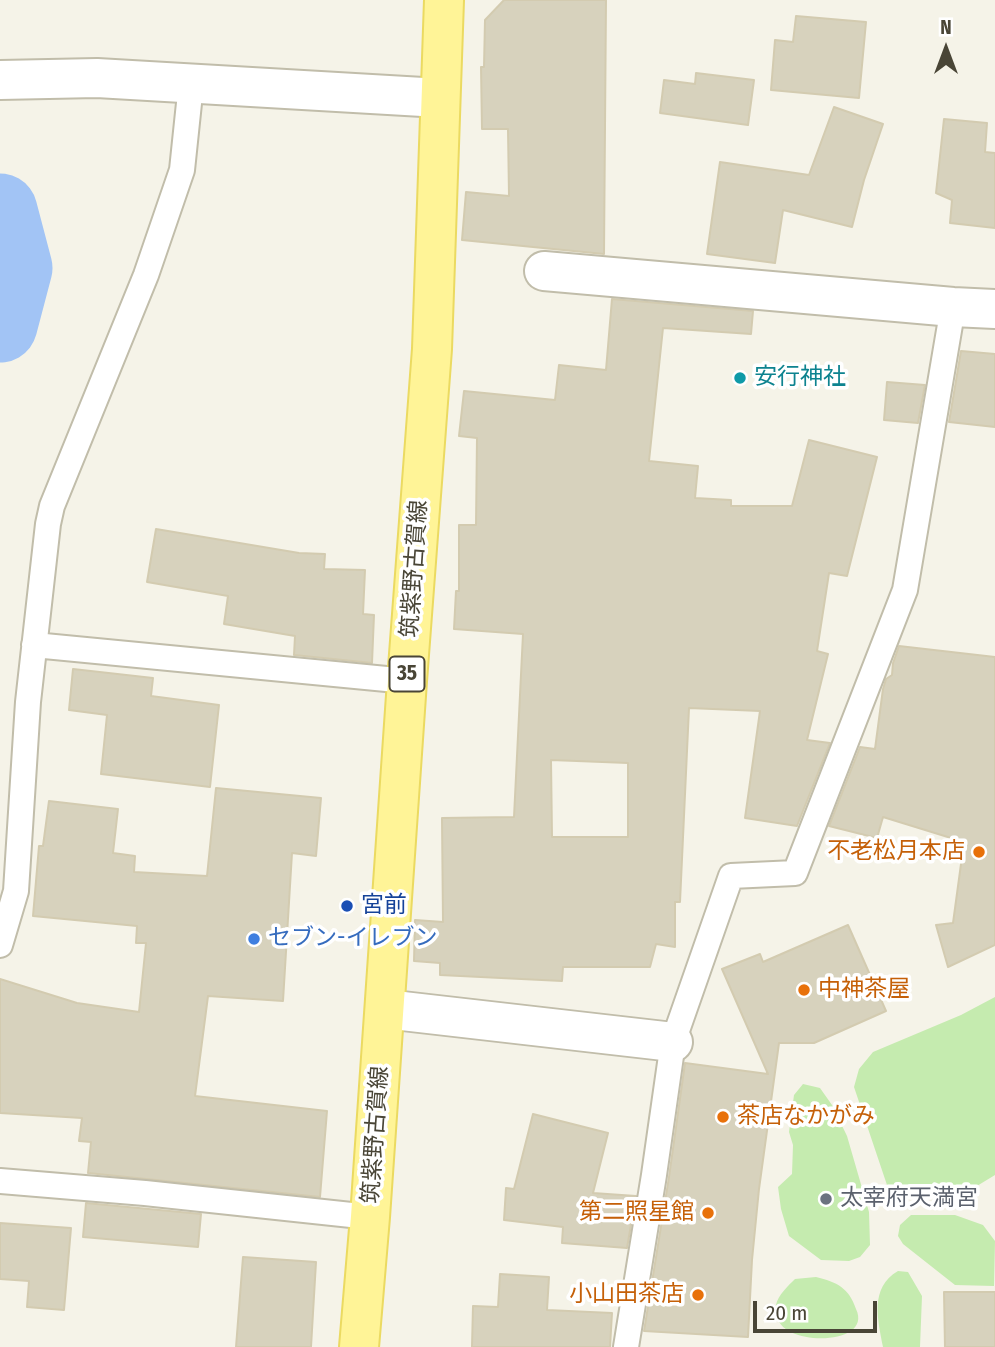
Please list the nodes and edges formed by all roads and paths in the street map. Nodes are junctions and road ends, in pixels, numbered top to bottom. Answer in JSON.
{"nodes":[{"id":1,"x":444,"y":0,"type":"edge"},
{"id":2,"x":0,"y":80,"type":"edge"},
{"id":3,"x":191,"y":84,"type":"junction"},
{"id":4,"x":440,"y":98,"type":"junction"},
{"id":5,"x":544,"y":271,"type":"dead end"},
{"id":6,"x":953,"y":307,"type":"junction"},
{"id":7,"x":995,"y":309,"type":"edge"},
{"id":8,"x":34,"y":645,"type":"junction"},
{"id":9,"x":407,"y":681,"type":"junction"},
{"id":10,"x":0,"y":945,"type":"edge"},
{"id":11,"x":385,"y":1009,"type":"junction"},
{"id":12,"x":673,"y":1042,"type":"junction"},
{"id":13,"x":0,"y":1181,"type":"edge"},
{"id":14,"x":370,"y":1217,"type":"junction"},
{"id":15,"x":359,"y":1347,"type":"edge"},
{"id":16,"x":626,"y":1347,"type":"edge"}],
"edges":[{"from":1,"to":4,"type":"main road","name":"筑紫野古賀線","number":"35"},
{"from":2,"to":3,"type":"street"},
{"from":3,"to":4,"type":"street"},
{"from":3,"to":8,"type":"lane"},
{"from":4,"to":9,"type":"main road","name":"筑紫野古賀線","number":"35"},
{"from":5,"to":6,"type":"street"},
{"from":6,"to":7,"type":"street"},
{"from":6,"to":12,"type":"lane"},
{"from":8,"to":9,"type":"lane"},
{"from":8,"to":10,"type":"lane"},
{"from":9,"to":11,"type":"main road","name":"筑紫野古賀線","number":"35"},
{"from":11,"to":12,"type":"street"},
{"from":11,"to":14,"type":"main road","name":"筑紫野古賀線","number":"35"},
{"from":12,"to":16,"type":"lane"},
{"from":13,"to":14,"type":"lane"},
{"from":14,"to":15,"type":"main road","name":"筑紫野古賀線","number":"35"}]}
